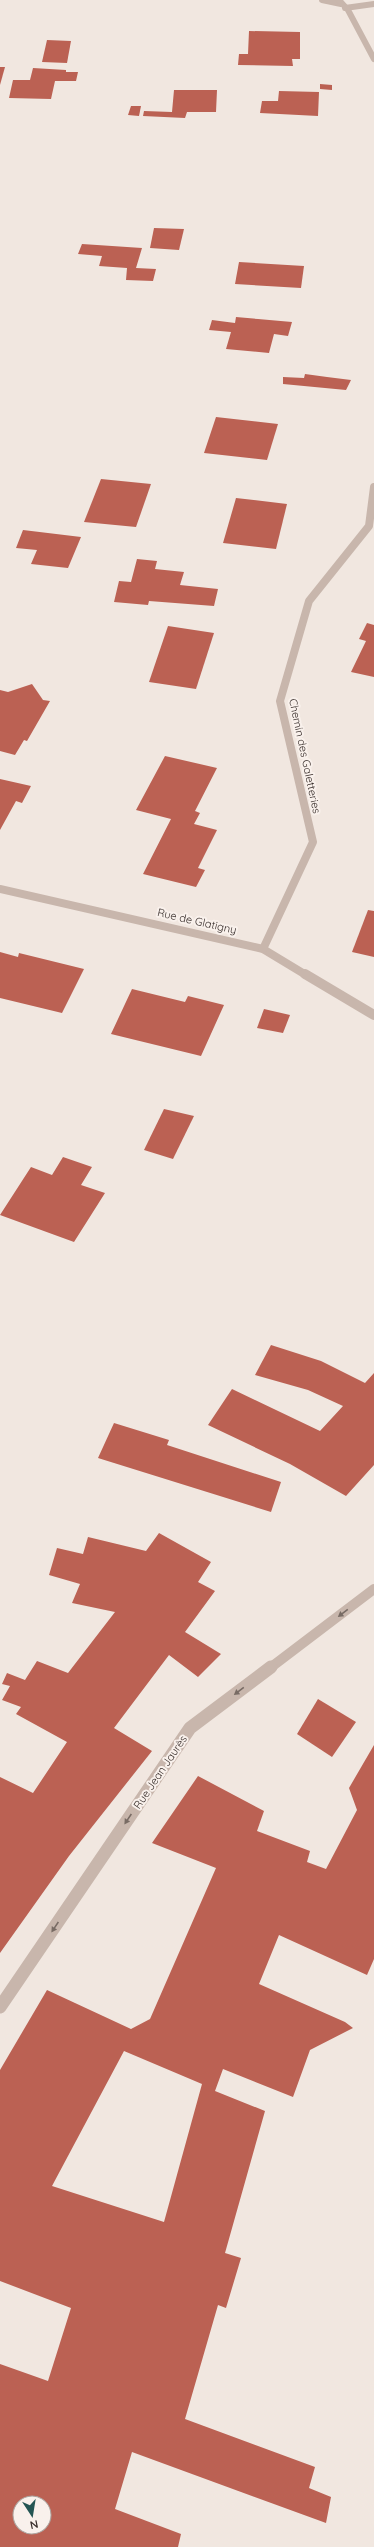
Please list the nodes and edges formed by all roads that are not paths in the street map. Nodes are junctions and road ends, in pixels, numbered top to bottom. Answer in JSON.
{"nodes":[{"id":1,"x":322,"y":0,"type":"edge"},
{"id":2,"x":342,"y":4,"type":"edge"},
{"id":3,"x":374,"y":4,"type":"edge"},
{"id":4,"x":374,"y":58,"type":"edge"},
{"id":5,"x":374,"y":487,"type":"edge"},
{"id":6,"x":0,"y":889,"type":"edge"},
{"id":7,"x":264,"y":949,"type":"junction"},
{"id":8,"x":374,"y":1015,"type":"edge"},
{"id":9,"x":374,"y":1589,"type":"edge"},
{"id":10,"x":0,"y":2007,"type":"edge"}],
"edges":[{"from":1,"to":2,"type":"street"},
{"from":2,"to":3,"type":"street"},
{"from":2,"to":4,"type":"street"},
{"from":5,"to":7,"type":"street","name":"Chemin des Galetteries"},
{"from":6,"to":7,"type":"street","name":"Rue de Glatigny"},
{"from":7,"to":8,"type":"street","name":"Rue de Glatigny"},
{"from":9,"to":10,"type":"street","name":"Rue Jean Jaurès","one_way":true}]}
